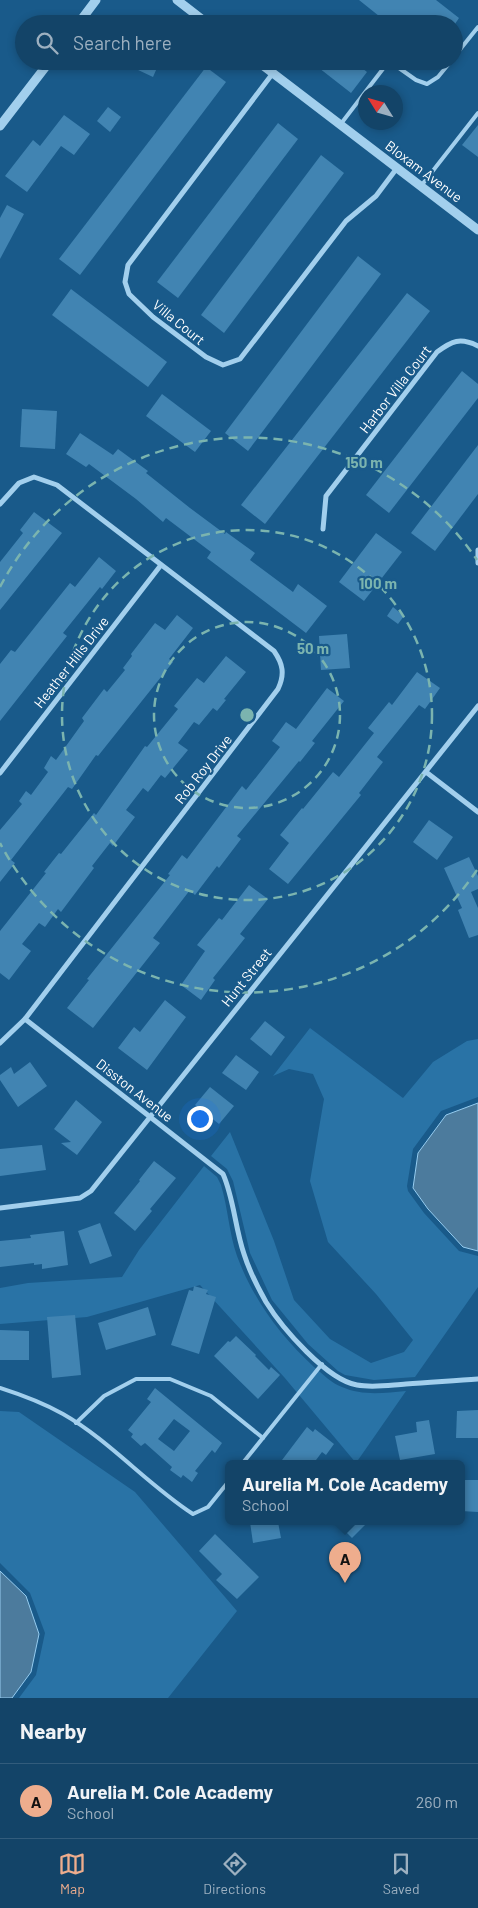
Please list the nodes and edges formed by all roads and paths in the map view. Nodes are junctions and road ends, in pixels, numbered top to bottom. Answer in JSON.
{"nodes":[{"id":1,"x":96,"y":0,"type":"edge"},
{"id":2,"x":177,"y":0,"type":"edge"},
{"id":3,"x":85,"y":15,"type":"edge"},
{"id":4,"x":196,"y":15,"type":"edge"},
{"id":5,"x":478,"y":27,"type":"edge"},
{"id":6,"x":463,"y":46,"type":"edge"},
{"id":7,"x":43,"y":70,"type":"edge"},
{"id":8,"x":269,"y":70,"type":"edge"},
{"id":9,"x":382,"y":70,"type":"edge"},
{"id":10,"x":402,"y":70,"type":"edge"},
{"id":11,"x":444,"y":70,"type":"edge"},
{"id":12,"x":273,"y":73,"type":"junction"},
{"id":13,"x":478,"y":113,"type":"edge"},
{"id":14,"x":340,"y":124,"type":"junction"},
{"id":15,"x":0,"y":126,"type":"edge"},
{"id":16,"x":397,"y":168,"type":"junction"},
{"id":17,"x":421,"y":186,"type":"junction"},
{"id":18,"x":478,"y":230,"type":"edge"},
{"id":19,"x":478,"y":346,"type":"edge"},
{"id":20,"x":0,"y":504,"type":"edge"},
{"id":21,"x":323,"y":529,"type":"dead end"},
{"id":22,"x":478,"y":550,"type":"edge"},
{"id":23,"x":478,"y":563,"type":"edge"},
{"id":24,"x":161,"y":565,"type":"junction"},
{"id":25,"x":478,"y":706,"type":"edge"},
{"id":26,"x":426,"y":772,"type":"junction"},
{"id":27,"x":0,"y":773,"type":"edge"},
{"id":28,"x":478,"y":812,"type":"edge"},
{"id":29,"x":25,"y":1019,"type":"junction"},
{"id":30,"x":0,"y":1043,"type":"edge"},
{"id":31,"x":150,"y":1115,"type":"junction"},
{"id":32,"x":0,"y":1208,"type":"edge"},
{"id":33,"x":322,"y":1364,"type":"junction"},
{"id":34,"x":478,"y":1379,"type":"edge"},
{"id":35,"x":0,"y":1388,"type":"edge"},
{"id":36,"x":76,"y":1424,"type":"junction"},
{"id":37,"x":263,"y":1438,"type":"junction"},
{"id":38,"x":245,"y":1460,"type":"edge"},
{"id":39,"x":225,"y":1486,"type":"edge"}],
"edges":[{"from":1,"to":3,"type":"street"},
{"from":2,"to":4,"type":"street"},
{"from":5,"to":6,"type":"lane"},
{"from":7,"to":15,"type":"street"},
{"from":8,"to":12,"type":"street","name":"Bloxam Avenue"},
{"from":9,"to":14,"type":"lane"},
{"from":10,"to":11,"type":"lane"},
{"from":12,"to":14,"type":"street","name":"Bloxam Avenue"},
{"from":12,"to":16,"type":"street","name":"Villa Court"},
{"from":13,"to":17,"type":"lane"},
{"from":14,"to":16,"type":"street","name":"Bloxam Avenue"},
{"from":16,"to":17,"type":"street","name":"Bloxam Avenue"},
{"from":17,"to":18,"type":"street","name":"Bloxam Avenue"},
{"from":19,"to":21,"type":"street","name":"Harbor Villa Court"},
{"from":20,"to":24,"type":"street","name":"Rob Roy Drive"},
{"from":22,"to":23,"type":"street"},
{"from":24,"to":27,"type":"street","name":"Heather Hills Drive"},
{"from":24,"to":29,"type":"street","name":"Rob Roy Drive"},
{"from":25,"to":26,"type":"street","name":"Hunt Street"},
{"from":26,"to":28,"type":"street"},
{"from":26,"to":31,"type":"street","name":"Hunt Street"},
{"from":29,"to":30,"type":"street","name":"Rob Roy Drive"},
{"from":29,"to":31,"type":"street","name":"Disston Avenue"},
{"from":31,"to":32,"type":"street","name":"Hunt Street"},
{"from":31,"to":33,"type":"street","name":"Disston Avenue"},
{"from":33,"to":34,"type":"street","name":"Disston Avenue"},
{"from":33,"to":37,"type":"lane"},
{"from":35,"to":36,"type":"lane"},
{"from":36,"to":37,"type":"lane"},
{"from":36,"to":39,"type":"lane"},
{"from":37,"to":38,"type":"lane"}]}
